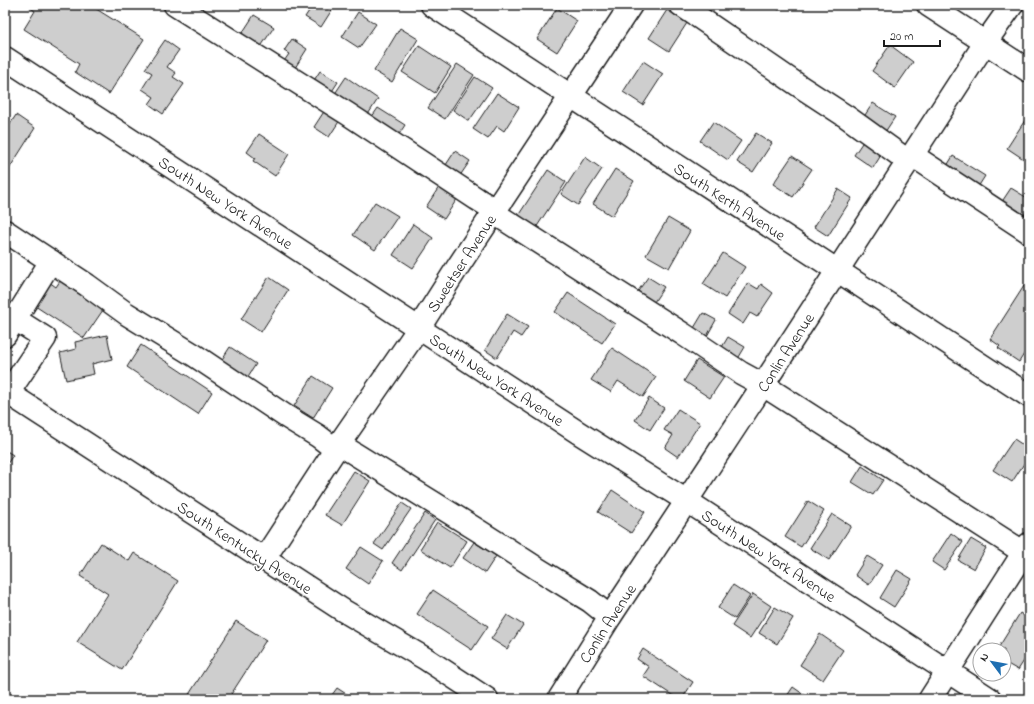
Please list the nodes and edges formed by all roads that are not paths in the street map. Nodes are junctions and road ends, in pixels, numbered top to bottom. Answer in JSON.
{"nodes":[{"id":1,"x":174,"y":5,"type":"edge"},
{"id":2,"x":432,"y":5,"type":"edge"},
{"id":3,"x":631,"y":5,"type":"edge"},
{"id":4,"x":681,"y":5,"type":"edge"},
{"id":5,"x":928,"y":5,"type":"edge"},
{"id":6,"x":1012,"y":5,"type":"edge"},
{"id":7,"x":985,"y":43,"type":"junction"},
{"id":8,"x":5,"y":58,"type":"edge"},
{"id":9,"x":1029,"y":71,"type":"edge"},
{"id":10,"x":571,"y":96,"type":"junction"},
{"id":11,"x":910,"y":158,"type":"junction"},
{"id":12,"x":494,"y":213,"type":"junction"},
{"id":13,"x":5,"y":231,"type":"edge"},
{"id":14,"x":1029,"y":232,"type":"edge"},
{"id":15,"x":51,"y":261,"type":"junction"},
{"id":16,"x":837,"y":271,"type":"junction"},
{"id":17,"x":10,"y":327,"type":"edge"},
{"id":18,"x":419,"y":328,"type":"junction"},
{"id":19,"x":763,"y":386,"type":"junction"},
{"id":20,"x":6,"y":392,"type":"edge"},
{"id":21,"x":1029,"y":396,"type":"edge"},
{"id":22,"x":337,"y":446,"type":"junction"},
{"id":23,"x":687,"y":501,"type":"junction"},
{"id":24,"x":1027,"y":551,"type":"edge"},
{"id":25,"x":264,"y":559,"type":"junction"},
{"id":26,"x":610,"y":617,"type":"junction"},
{"id":27,"x":947,"y":672,"type":"junction"},
{"id":28,"x":487,"y":699,"type":"edge"},
{"id":29,"x":559,"y":699,"type":"edge"},
{"id":30,"x":930,"y":699,"type":"edge"},
{"id":31,"x":990,"y":699,"type":"edge"}],
"edges":[{"from":1,"to":12,"type":"street"},
{"from":2,"to":10,"type":"street","name":"South Kerth Avenue"},
{"from":3,"to":10,"type":"street","name":"Sweetser Avenue"},
{"from":4,"to":11,"type":"street"},
{"from":5,"to":7,"type":"street"},
{"from":6,"to":7,"type":"street","name":"Conlin Avenue"},
{"from":7,"to":9,"type":"street"},
{"from":7,"to":11,"type":"street","name":"Conlin Avenue"},
{"from":8,"to":18,"type":"street","name":"South New York Avenue"},
{"from":10,"to":12,"type":"street","name":"Sweetser Avenue"},
{"from":10,"to":16,"type":"street","name":"South Kerth Avenue"},
{"from":11,"to":14,"type":"street"},
{"from":11,"to":16,"type":"street","name":"Conlin Avenue"},
{"from":12,"to":18,"type":"street","name":"Sweetser Avenue"},
{"from":12,"to":19,"type":"street"},
{"from":13,"to":15,"type":"street"},
{"from":15,"to":17,"type":"street"},
{"from":15,"to":22,"type":"street"},
{"from":16,"to":19,"type":"street","name":"Conlin Avenue"},
{"from":16,"to":21,"type":"street","name":"South Kerth Avenue"},
{"from":17,"to":20,"type":"street"},
{"from":18,"to":22,"type":"street","name":"Sweetser Avenue"},
{"from":18,"to":23,"type":"street","name":"South New York Avenue"},
{"from":19,"to":23,"type":"street","name":"Conlin Avenue"},
{"from":19,"to":24,"type":"street"},
{"from":20,"to":25,"type":"street","name":"South Kentucky Avenue"},
{"from":22,"to":25,"type":"street","name":"Sweetser Avenue"},
{"from":22,"to":26,"type":"street"},
{"from":23,"to":26,"type":"street","name":"Conlin Avenue"},
{"from":23,"to":27,"type":"street","name":"South New York Avenue"},
{"from":24,"to":27,"type":"street"},
{"from":25,"to":28,"type":"street","name":"South Kentucky Avenue"},
{"from":26,"to":29,"type":"street","name":"Conlin Avenue"},
{"from":27,"to":30,"type":"street"},
{"from":27,"to":31,"type":"street","name":"South New York Avenue"}]}
